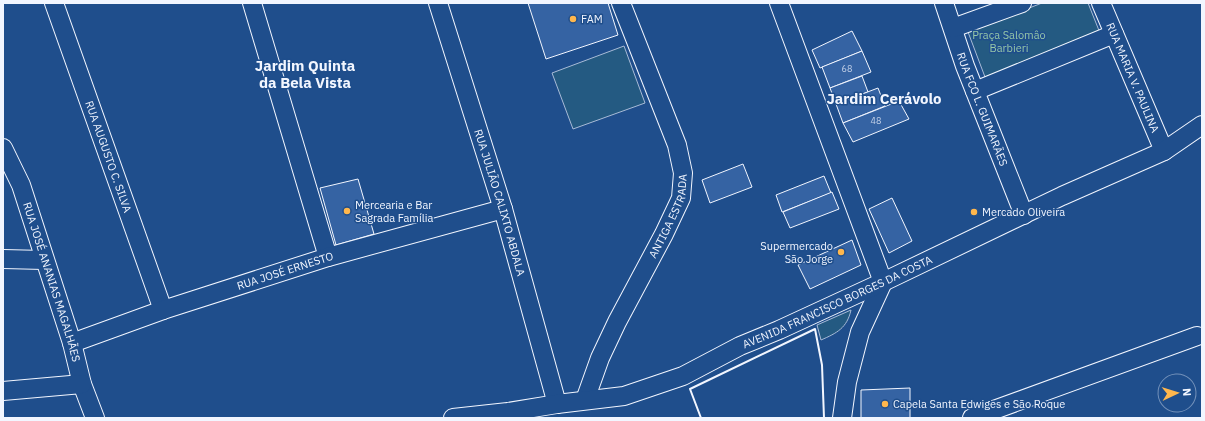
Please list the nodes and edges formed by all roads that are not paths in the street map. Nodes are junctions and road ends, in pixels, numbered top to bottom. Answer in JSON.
{"nodes":[{"id":1,"x":54,"y":3,"type":"edge"},
{"id":2,"x":252,"y":3,"type":"edge"},
{"id":3,"x":438,"y":3,"type":"edge"},
{"id":4,"x":621,"y":3,"type":"edge"},
{"id":5,"x":779,"y":3,"type":"edge"},
{"id":6,"x":944,"y":3,"type":"edge"},
{"id":7,"x":1022,"y":3,"type":"edge"},
{"id":8,"x":1101,"y":3,"type":"edge"},
{"id":9,"x":953,"y":28,"type":"junction"},
{"id":10,"x":1114,"y":34,"type":"junction"},
{"id":11,"x":975,"y":91,"type":"junction"},
{"id":12,"x":1202,"y":125,"type":"edge"},
{"id":13,"x":3,"y":148,"type":"edge"},
{"id":14,"x":1164,"y":152,"type":"junction"},
{"id":15,"x":503,"y":209,"type":"junction"},
{"id":16,"x":1024,"y":215,"type":"junction"},
{"id":17,"x":328,"y":257,"type":"junction"},
{"id":18,"x":3,"y":259,"type":"edge"},
{"id":19,"x":44,"y":260,"type":"junction"},
{"id":20,"x":883,"y":282,"type":"junction"},
{"id":21,"x":162,"y":310,"type":"junction"},
{"id":22,"x":1197,"y":336,"type":"dead end"},
{"id":23,"x":72,"y":343,"type":"junction"},
{"id":24,"x":82,"y":384,"type":"junction"},
{"id":25,"x":3,"y":391,"type":"edge"},
{"id":26,"x":585,"y":400,"type":"junction"},
{"id":27,"x":557,"y":404,"type":"junction"},
{"id":28,"x":95,"y":418,"type":"edge"},
{"id":29,"x":453,"y":418,"type":"edge"},
{"id":30,"x":842,"y":418,"type":"edge"},
{"id":31,"x":972,"y":418,"type":"edge"}],
"edges":[{"from":1,"to":21,"type":"street","name":"RUA AUGUSTO C. SILVA"},
{"from":2,"to":17,"type":"street"},
{"from":3,"to":15,"type":"street","name":"RUA JULIÃO CALIXTO ABDALA"},
{"from":4,"to":26,"type":"street","name":"ANTIGA ESTRADA"},
{"from":5,"to":20,"type":"street"},
{"from":6,"to":9,"type":"street","name":"RUA FCO L. GUIMARÃES"},
{"from":7,"to":9,"type":"street"},
{"from":8,"to":10,"type":"street","name":"RUA MARIA V. PAULINA"},
{"from":9,"to":11,"type":"street","name":"RUA FCO L. GUIMARÃES"},
{"from":10,"to":11,"type":"street"},
{"from":10,"to":14,"type":"street","name":"RUA MARIA V. PAULINA"},
{"from":11,"to":16,"type":"street","name":"RUA FCO L. GUIMARÃES"},
{"from":12,"to":14,"type":"street","name":"AVENIDA FRANCISCO BORGES DA COSTA"},
{"from":13,"to":19,"type":"street","name":"RUA JOSÉ ANANIAS MAGALHÃES"},
{"from":14,"to":16,"type":"street","name":"AVENIDA FRANCISCO BORGES DA COSTA"},
{"from":15,"to":17,"type":"street","name":"RUA JOSÉ ERNESTO"},
{"from":15,"to":27,"type":"street","name":"RUA JULIÃO CALIXTO ABDALA"},
{"from":16,"to":20,"type":"street","name":"AVENIDA FRANCISCO BORGES DA COSTA"},
{"from":17,"to":21,"type":"street","name":"RUA JOSÉ ERNESTO"},
{"from":18,"to":19,"type":"street"},
{"from":19,"to":23,"type":"street","name":"RUA JOSÉ ANANIAS MAGALHÃES"},
{"from":20,"to":26,"type":"street","name":"AVENIDA FRANCISCO BORGES DA COSTA"},
{"from":20,"to":30,"type":"street"},
{"from":21,"to":23,"type":"street","name":"RUA JOSÉ ERNESTO"},
{"from":22,"to":31,"type":"street"},
{"from":23,"to":24,"type":"street","name":"RUA JOSÉ ANANIAS MAGALHÃES"},
{"from":24,"to":25,"type":"street"},
{"from":24,"to":28,"type":"street","name":"RUA JOSÉ ANANIAS MAGALHÃES"},
{"from":26,"to":27,"type":"street","name":"AVENIDA FRANCISCO BORGES DA COSTA"},
{"from":27,"to":29,"type":"street","name":"AVENIDA FRANCISCO BORGES DA COSTA"}]}
